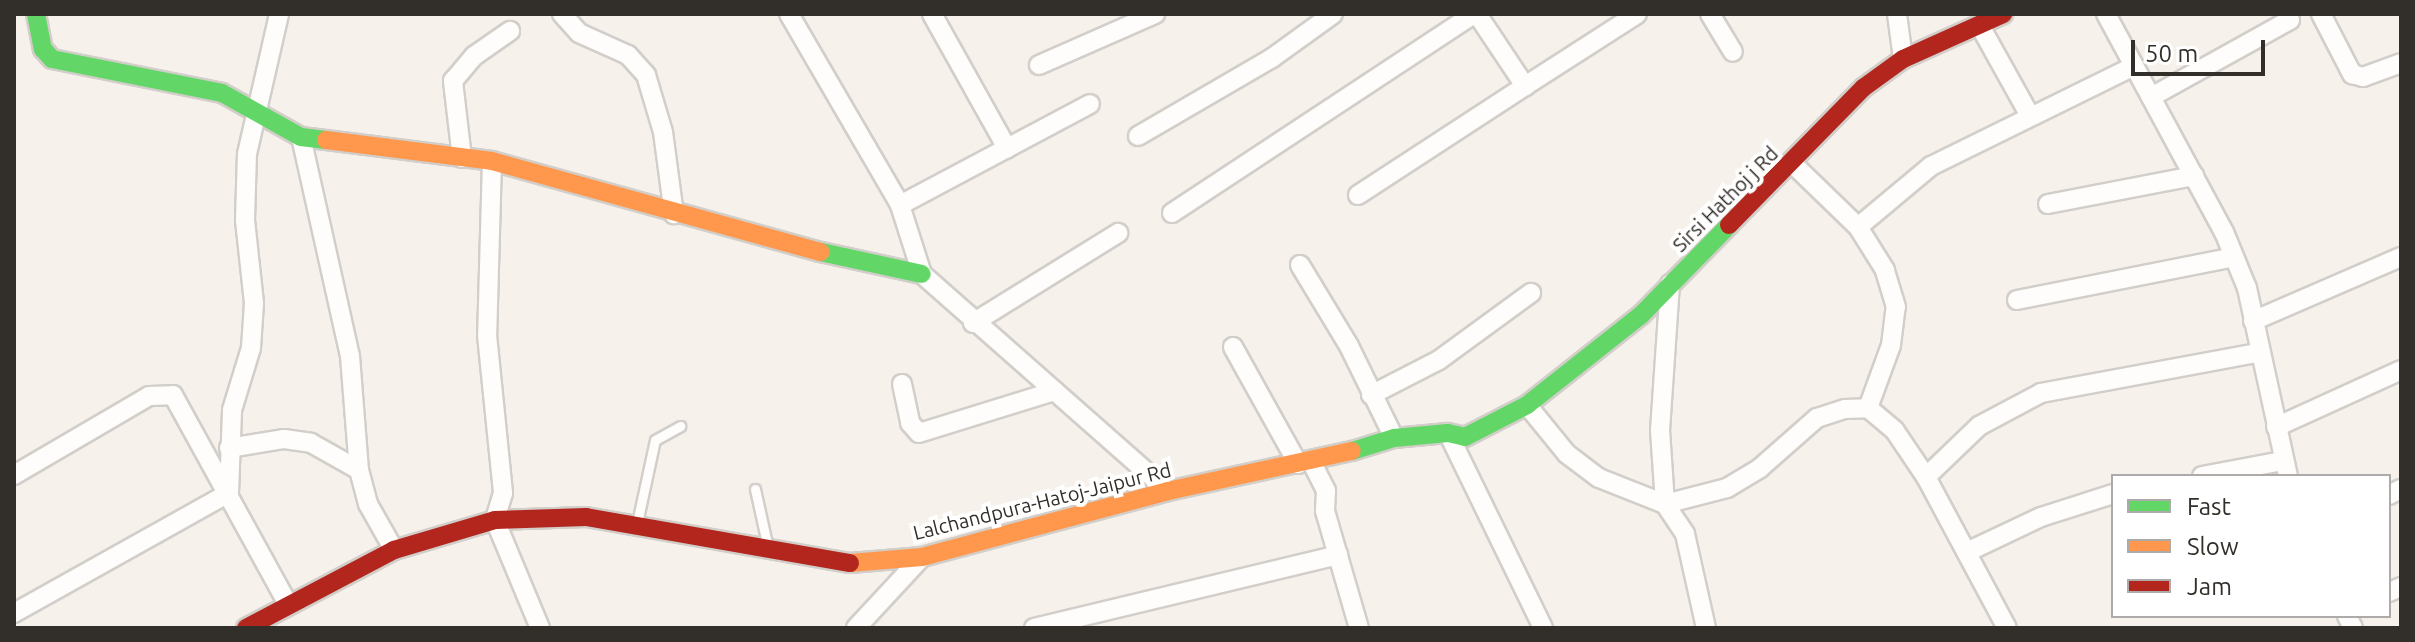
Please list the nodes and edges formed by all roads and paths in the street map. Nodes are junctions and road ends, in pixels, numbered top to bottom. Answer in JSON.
{"nodes":[{"id":1,"x":36,"y":14,"type":"edge"},
{"id":2,"x":279,"y":14,"type":"edge"},
{"id":3,"x":562,"y":14,"type":"edge"},
{"id":4,"x":789,"y":14,"type":"edge"},
{"id":5,"x":932,"y":14,"type":"edge"},
{"id":6,"x":1155,"y":14,"type":"edge"},
{"id":7,"x":1333,"y":14,"type":"edge"},
{"id":8,"x":1475,"y":14,"type":"edge"},
{"id":9,"x":1637,"y":14,"type":"edge"},
{"id":10,"x":1710,"y":14,"type":"edge"},
{"id":11,"x":1884,"y":14,"type":"edge"},
{"id":12,"x":2003,"y":14,"type":"edge"},
{"id":13,"x":2106,"y":14,"type":"edge"},
{"id":14,"x":2321,"y":14,"type":"edge"},
{"id":15,"x":2290,"y":20,"type":"dead end"},
{"id":16,"x":1897,"y":22,"type":"edge"},
{"id":17,"x":1980,"y":26,"type":"junction"},
{"id":18,"x":510,"y":31,"type":"dead end"},
{"id":19,"x":1733,"y":52,"type":"dead end"},
{"id":20,"x":1903,"y":59,"type":"junction"},
{"id":21,"x":2401,"y":63,"type":"edge"},
{"id":22,"x":1039,"y":65,"type":"dead end"},
{"id":23,"x":2134,"y":66,"type":"junction"},
{"id":24,"x":1525,"y":86,"type":"junction"},
{"id":25,"x":2151,"y":97,"type":"junction"},
{"id":26,"x":1090,"y":104,"type":"dead end"},
{"id":27,"x":259,"y":114,"type":"junction"},
{"id":28,"x":2030,"y":116,"type":"junction"},
{"id":29,"x":1138,"y":136,"type":"dead end"},
{"id":30,"x":301,"y":137,"type":"junction"},
{"id":31,"x":1007,"y":148,"type":"junction"},
{"id":32,"x":462,"y":158,"type":"junction"},
{"id":33,"x":492,"y":161,"type":"junction"},
{"id":34,"x":1792,"y":163,"type":"junction"},
{"id":35,"x":2194,"y":176,"type":"junction"},
{"id":36,"x":1358,"y":195,"type":"dead end"},
{"id":37,"x":2048,"y":204,"type":"dead end"},
{"id":38,"x":900,"y":205,"type":"junction"},
{"id":39,"x":1172,"y":213,"type":"dead end"},
{"id":40,"x":674,"y":214,"type":"junction"},
{"id":41,"x":1858,"y":227,"type":"junction"},
{"id":42,"x":1118,"y":233,"type":"dead end"},
{"id":43,"x":2234,"y":257,"type":"junction"},
{"id":44,"x":2401,"y":257,"type":"edge"},
{"id":45,"x":1300,"y":265,"type":"dead end"},
{"id":46,"x":922,"y":274,"type":"junction"},
{"id":47,"x":1670,"y":284,"type":"junction"},
{"id":48,"x":1531,"y":293,"type":"dead end"},
{"id":49,"x":2017,"y":300,"type":"dead end"},
{"id":50,"x":2253,"y":321,"type":"junction"},
{"id":51,"x":973,"y":323,"type":"junction"},
{"id":52,"x":1233,"y":347,"type":"dead end"},
{"id":53,"x":2257,"y":353,"type":"junction"},
{"id":54,"x":2401,"y":370,"type":"edge"},
{"id":55,"x":902,"y":384,"type":"dead end"},
{"id":56,"x":1055,"y":391,"type":"junction"},
{"id":57,"x":1371,"y":395,"type":"junction"},
{"id":58,"x":1527,"y":405,"type":"junction"},
{"id":59,"x":1868,"y":408,"type":"junction"},
{"id":60,"x":680,"y":426,"type":"dead end"},
{"id":61,"x":2276,"y":427,"type":"junction"},
{"id":62,"x":1485,"y":430,"type":"joint"},
{"id":63,"x":1448,"y":433,"type":"junction"},
{"id":64,"x":1394,"y":438,"type":"junction"},
{"id":65,"x":229,"y":448,"type":"junction"},
{"id":66,"x":1305,"y":464,"type":"junction"},
{"id":67,"x":2285,"y":469,"type":"edge"},
{"id":68,"x":359,"y":470,"type":"junction"},
{"id":69,"x":2226,"y":474,"type":"edge"},
{"id":70,"x":14,"y":475,"type":"edge"},
{"id":71,"x":1926,"y":477,"type":"junction"},
{"id":72,"x":755,"y":489,"type":"dead end"},
{"id":73,"x":1168,"y":491,"type":"junction"},
{"id":74,"x":229,"y":493,"type":"junction"},
{"id":75,"x":2111,"y":495,"type":"edge"},
{"id":76,"x":1665,"y":504,"type":"junction"},
{"id":77,"x":495,"y":520,"type":"junction"},
{"id":78,"x":637,"y":526,"type":"junction"},
{"id":79,"x":394,"y":550,"type":"junction"},
{"id":80,"x":1967,"y":552,"type":"junction"},
{"id":81,"x":770,"y":555,"type":"junction"},
{"id":82,"x":1338,"y":555,"type":"junction"},
{"id":83,"x":922,"y":557,"type":"junction"},
{"id":84,"x":288,"y":604,"type":"junction"},
{"id":85,"x":14,"y":613,"type":"edge"},
{"id":86,"x":1083,"y":622,"type":"edge"},
{"id":87,"x":246,"y":628,"type":"edge"},
{"id":88,"x":540,"y":628,"type":"edge"},
{"id":89,"x":856,"y":628,"type":"edge"},
{"id":90,"x":1034,"y":628,"type":"edge"},
{"id":91,"x":1359,"y":628,"type":"edge"},
{"id":92,"x":1543,"y":628,"type":"edge"},
{"id":93,"x":1706,"y":628,"type":"edge"},
{"id":94,"x":2007,"y":628,"type":"edge"}],
"edges":[{"from":1,"to":27,"type":"street"},
{"from":2,"to":27,"type":"street"},
{"from":3,"to":40,"type":"street"},
{"from":4,"to":38,"type":"street"},
{"from":5,"to":31,"type":"street"},
{"from":6,"to":22,"type":"street"},
{"from":7,"to":29,"type":"street"},
{"from":8,"to":24,"type":"street"},
{"from":8,"to":39,"type":"street"},
{"from":9,"to":24,"type":"street"},
{"from":10,"to":19,"type":"street"},
{"from":11,"to":16,"type":"street"},
{"from":12,"to":17,"type":"street","name":"Sirsi Hathoj j Rd"},
{"from":13,"to":23,"type":"street"},
{"from":14,"to":21,"type":"street"},
{"from":15,"to":25,"type":"street"},
{"from":16,"to":20,"type":"street"},
{"from":17,"to":20,"type":"street","name":"Sirsi Hathoj j Rd"},
{"from":17,"to":28,"type":"street"},
{"from":18,"to":32,"type":"street"},
{"from":20,"to":34,"type":"street","name":"Sirsi Hathoj j Rd"},
{"from":23,"to":25,"type":"street"},
{"from":23,"to":28,"type":"street"},
{"from":24,"to":36,"type":"street"},
{"from":25,"to":35,"type":"street"},
{"from":26,"to":31,"type":"street"},
{"from":27,"to":30,"type":"street"},
{"from":27,"to":65,"type":"street"},
{"from":28,"to":41,"type":"street"},
{"from":30,"to":32,"type":"street"},
{"from":30,"to":68,"type":"street"},
{"from":31,"to":38,"type":"street"},
{"from":32,"to":33,"type":"street"},
{"from":33,"to":40,"type":"street"},
{"from":33,"to":77,"type":"street"},
{"from":34,"to":41,"type":"street"},
{"from":34,"to":47,"type":"street","name":"Sirsi Hathoj j Rd"},
{"from":35,"to":37,"type":"street"},
{"from":35,"to":43,"type":"street"},
{"from":38,"to":46,"type":"street"},
{"from":40,"to":46,"type":"street"},
{"from":41,"to":59,"type":"street"},
{"from":42,"to":51,"type":"street"},
{"from":43,"to":49,"type":"street"},
{"from":43,"to":50,"type":"street"},
{"from":44,"to":50,"type":"street"},
{"from":45,"to":57,"type":"street"},
{"from":46,"to":51,"type":"street"},
{"from":47,"to":58,"type":"street","name":"Sirsi Hathoj j Rd"},
{"from":47,"to":76,"type":"street"},
{"from":48,"to":57,"type":"street"},
{"from":50,"to":53,"type":"street"},
{"from":51,"to":56,"type":"street"},
{"from":52,"to":66,"type":"street"},
{"from":53,"to":61,"type":"street"},
{"from":53,"to":71,"type":"street"},
{"from":54,"to":61,"type":"street"},
{"from":55,"to":56,"type":"street"},
{"from":56,"to":73,"type":"street"},
{"from":57,"to":64,"type":"street"},
{"from":58,"to":62,"type":"street","name":"Sirsi Hathoj j Rd"},
{"from":58,"to":76,"type":"street"},
{"from":59,"to":71,"type":"street"},
{"from":59,"to":76,"type":"street"},
{"from":60,"to":78,"type":"lane"},
{"from":61,"to":67,"type":"street"},
{"from":62,"to":63,"type":"street","name":"Lalchandpura-Hatoj-Jaipur Rd"},
{"from":63,"to":64,"type":"street","name":"Lalchandpura-Hatoj-Jaipur Rd"},
{"from":63,"to":92,"type":"street"},
{"from":64,"to":66,"type":"street","name":"Lalchandpura-Hatoj-Jaipur Rd"},
{"from":65,"to":68,"type":"street"},
{"from":65,"to":74,"type":"street"},
{"from":66,"to":73,"type":"street","name":"Lalchandpura-Hatoj-Jaipur Rd"},
{"from":66,"to":82,"type":"street"},
{"from":67,"to":69,"type":"street"},
{"from":68,"to":79,"type":"street"},
{"from":70,"to":74,"type":"street"},
{"from":71,"to":80,"type":"street"},
{"from":72,"to":81,"type":"lane"},
{"from":73,"to":83,"type":"street","name":"Lalchandpura-Hatoj-Jaipur Rd"},
{"from":74,"to":84,"type":"street"},
{"from":74,"to":85,"type":"street"},
{"from":75,"to":80,"type":"street"},
{"from":76,"to":93,"type":"street"},
{"from":77,"to":78,"type":"street","name":"Lalchandpura-Hatoj-Jaipur Rd"},
{"from":77,"to":79,"type":"street","name":"Lalchandpura-Hatoj-Jaipur Rd"},
{"from":77,"to":88,"type":"street"},
{"from":78,"to":81,"type":"street","name":"Lalchandpura-Hatoj-Jaipur Rd"},
{"from":79,"to":84,"type":"street","name":"Lalchandpura-Hatoj-Jaipur Rd"},
{"from":80,"to":94,"type":"street"},
{"from":81,"to":83,"type":"street","name":"Lalchandpura-Hatoj-Jaipur Rd"},
{"from":82,"to":86,"type":"street"},
{"from":82,"to":91,"type":"street"},
{"from":83,"to":89,"type":"street"},
{"from":84,"to":87,"type":"street","name":"Lalchandpura-Hatoj-Jaipur Rd"},
{"from":86,"to":90,"type":"street"}]}
